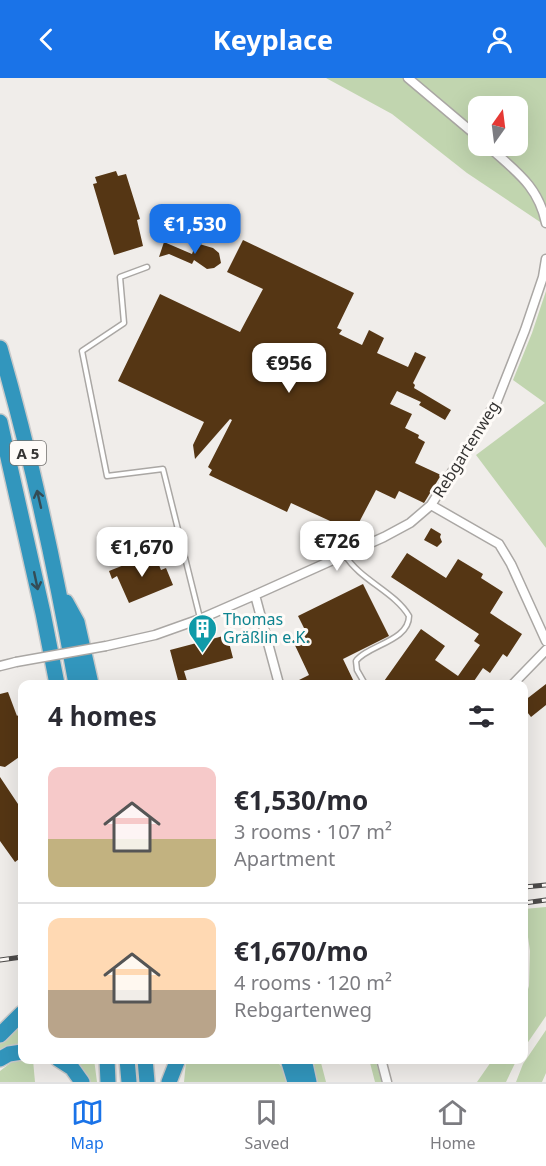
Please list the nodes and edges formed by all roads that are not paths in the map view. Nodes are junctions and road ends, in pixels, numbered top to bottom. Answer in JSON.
{"nodes":[{"id":1,"x":408,"y":78,"type":"edge"},
{"id":2,"x":468,"y":129,"type":"edge"},
{"id":3,"x":499,"y":156,"type":"edge"},
{"id":4,"x":546,"y":223,"type":"edge"},
{"id":5,"x":546,"y":259,"type":"edge"},
{"id":6,"x":147,"y":267,"type":"dead end"},
{"id":7,"x":0,"y":348,"type":"edge"},
{"id":8,"x":0,"y":422,"type":"edge"},
{"id":9,"x":431,"y":505,"type":"junction"},
{"id":10,"x":345,"y":555,"type":"junction"},
{"id":11,"x":60,"y":591,"type":"junction"},
{"id":12,"x":255,"y":595,"type":"junction"},
{"id":13,"x":200,"y":619,"type":"junction"},
{"id":14,"x":546,"y":641,"type":"edge"},
{"id":15,"x":546,"y":650,"type":"edge"},
{"id":16,"x":0,"y":666,"type":"edge"},
{"id":17,"x":56,"y":680,"type":"edge"},
{"id":18,"x":75,"y":680,"type":"edge"},
{"id":19,"x":90,"y":680,"type":"edge"},
{"id":20,"x":278,"y":680,"type":"edge"},
{"id":21,"x":363,"y":680,"type":"edge"},
{"id":22,"x":517,"y":680,"type":"edge"},
{"id":23,"x":18,"y":1017,"type":"edge"},
{"id":24,"x":0,"y":1035,"type":"edge"},
{"id":25,"x":18,"y":1053,"type":"edge"},
{"id":26,"x":0,"y":1059,"type":"edge"},
{"id":27,"x":66,"y":1064,"type":"edge"},
{"id":28,"x":107,"y":1064,"type":"edge"},
{"id":29,"x":127,"y":1064,"type":"edge"},
{"id":30,"x":145,"y":1064,"type":"edge"},
{"id":31,"x":176,"y":1064,"type":"edge"},
{"id":32,"x":290,"y":1064,"type":"edge"},
{"id":33,"x":305,"y":1064,"type":"edge"},
{"id":34,"x":382,"y":1064,"type":"edge"},
{"id":35,"x":82,"y":1082,"type":"edge"},
{"id":36,"x":108,"y":1082,"type":"edge"},
{"id":37,"x":129,"y":1082,"type":"edge"},
{"id":38,"x":147,"y":1082,"type":"edge"},
{"id":39,"x":169,"y":1082,"type":"edge"},
{"id":40,"x":296,"y":1082,"type":"edge"},
{"id":41,"x":309,"y":1082,"type":"edge"},
{"id":42,"x":387,"y":1082,"type":"edge"}],
"edges":[{"from":1,"to":2,"type":"street"},
{"from":3,"to":4,"type":"street"},
{"from":5,"to":9,"type":"street","name":"Rebgartenweg"},
{"from":6,"to":13,"type":"lane"},
{"from":11,"to":7,"type":"highway","number":"A 5","one_way":true},
{"from":8,"to":17,"type":"highway","number":"A 5","one_way":true},
{"from":9,"to":10,"type":"street","name":"Rebgartenweg"},
{"from":9,"to":14,"type":"street"},
{"from":10,"to":12,"type":"street","name":"Rebgartenweg"},
{"from":10,"to":21,"type":"lane"},
{"from":11,"to":18,"type":"highway","number":"A 5"},
{"from":11,"to":19,"type":"highway"},
{"from":12,"to":13,"type":"street","name":"Rebgartenweg"},
{"from":12,"to":20,"type":"street"},
{"from":13,"to":16,"type":"street","name":"Rebgartenweg","bridge":true},
{"from":15,"to":22,"type":"street"},
{"from":23,"to":24,"type":"highway"},
{"from":25,"to":26,"type":"highway"},
{"from":27,"to":35,"type":"highway"},
{"from":28,"to":36,"type":"highway"},
{"from":29,"to":37,"type":"highway"},
{"from":30,"to":38,"type":"highway"},
{"from":31,"to":39,"type":"highway"},
{"from":32,"to":40,"type":"highway"},
{"from":33,"to":41,"type":"highway"},
{"from":34,"to":42,"type":"street"}]}
